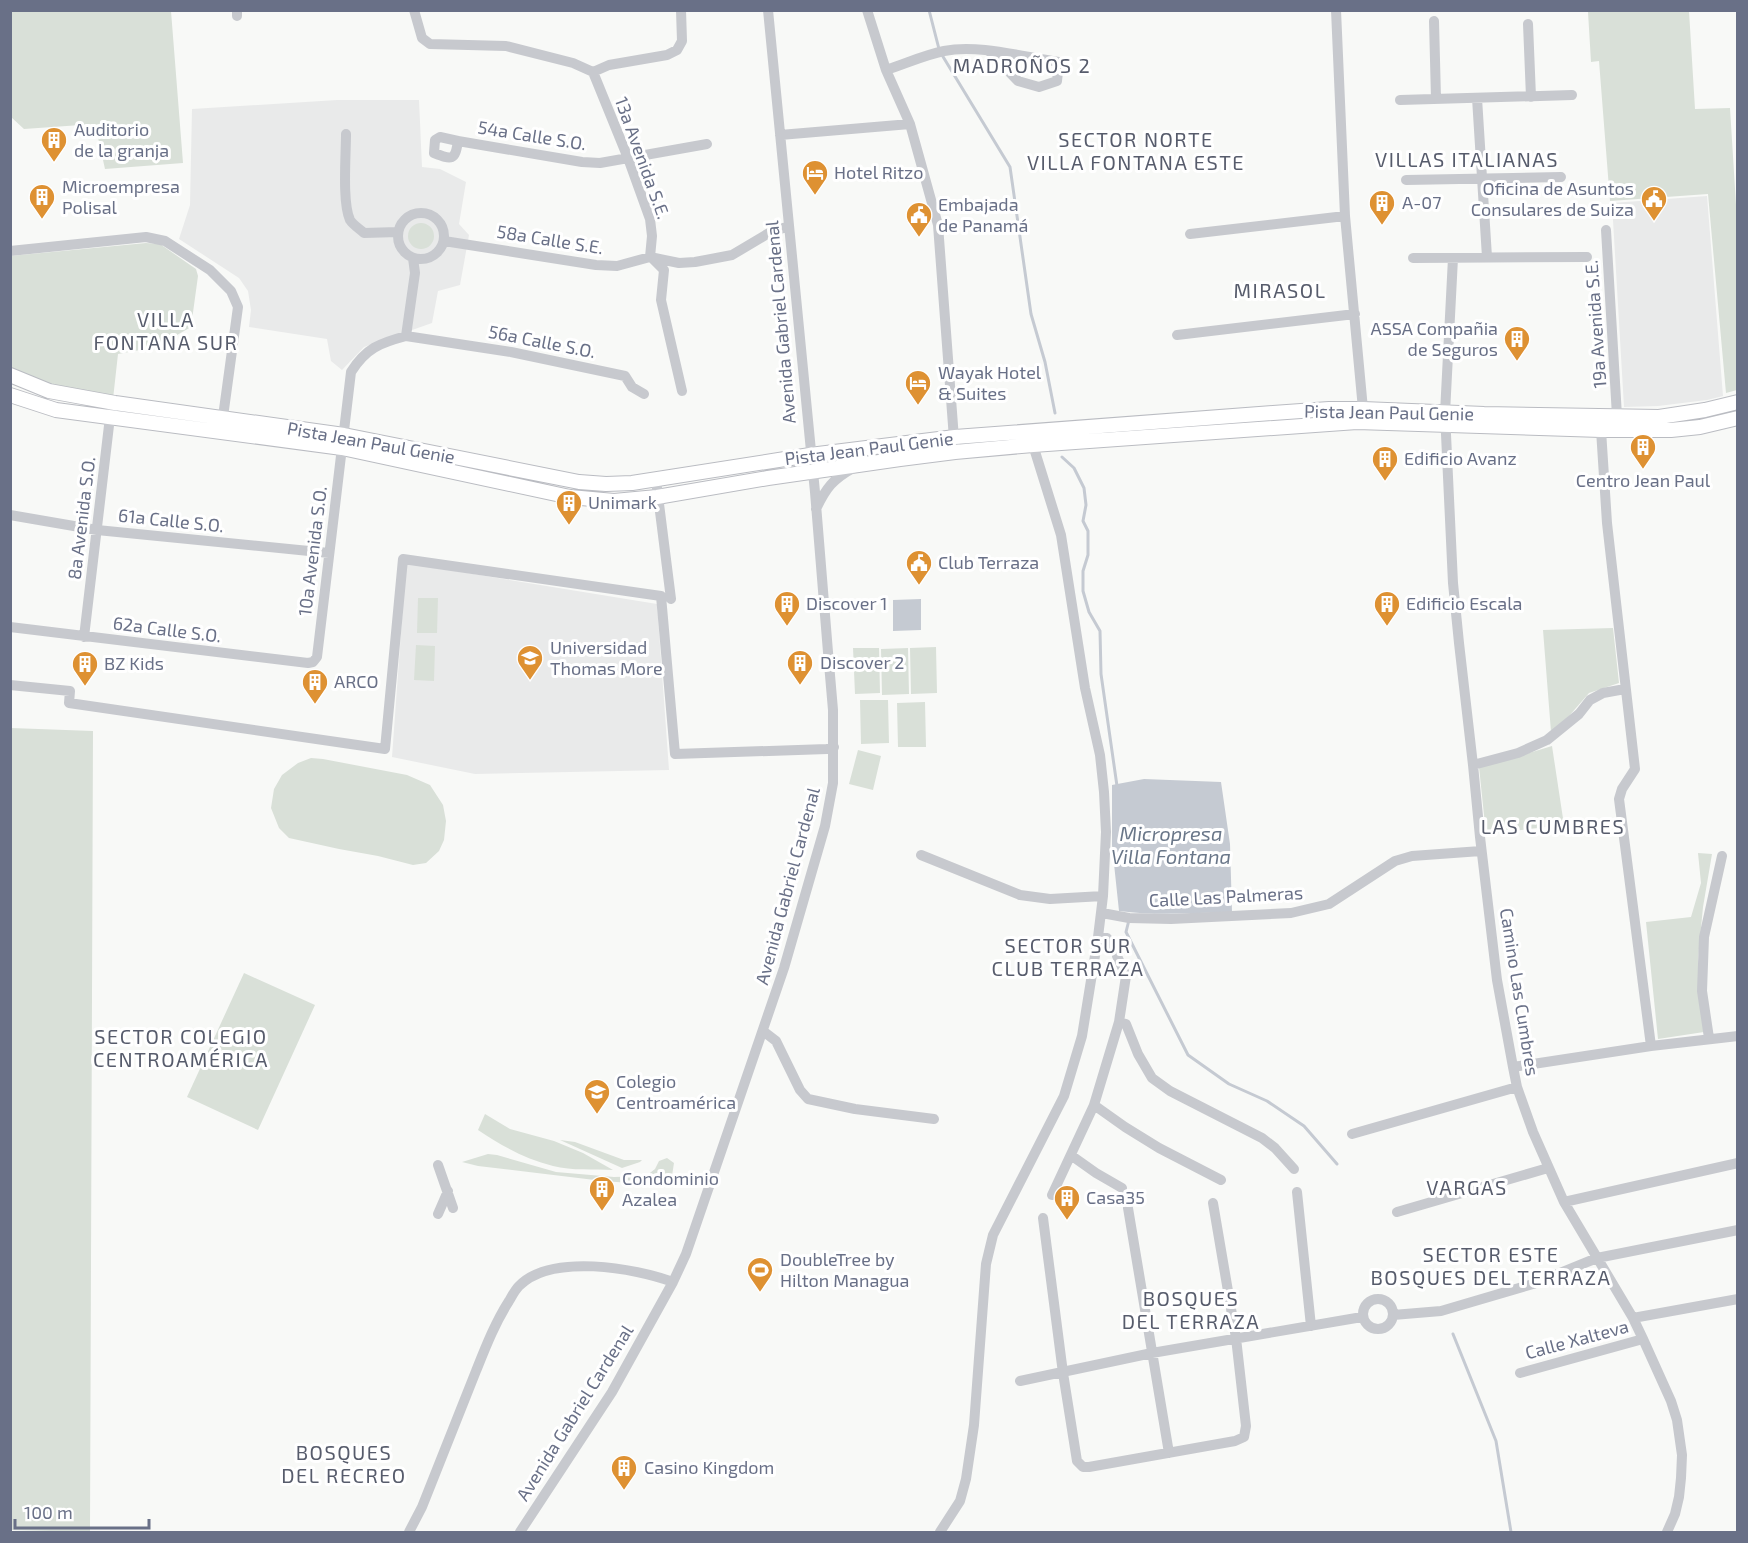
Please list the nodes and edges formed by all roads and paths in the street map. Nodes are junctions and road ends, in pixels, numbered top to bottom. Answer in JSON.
{"nodes":[{"id":1,"x":414,"y":10,"type":"edge"},
{"id":2,"x":681,"y":10,"type":"edge"},
{"id":3,"x":768,"y":10,"type":"edge"},
{"id":4,"x":867,"y":10,"type":"edge"},
{"id":5,"x":1336,"y":10,"type":"edge"},
{"id":6,"x":1434,"y":21,"type":"dead end"},
{"id":7,"x":1528,"y":24,"type":"dead end"},
{"id":8,"x":989,"y":51,"type":"junction"},
{"id":9,"x":886,"y":70,"type":"junction"},
{"id":10,"x":593,"y":72,"type":"junction"},
{"id":11,"x":1572,"y":95,"type":"dead end"},
{"id":12,"x":1531,"y":97,"type":"junction"},
{"id":13,"x":1477,"y":98,"type":"junction"},
{"id":14,"x":1436,"y":99,"type":"junction"},
{"id":15,"x":1400,"y":100,"type":"dead end"},
{"id":16,"x":909,"y":124,"type":"junction"},
{"id":17,"x":346,"y":134,"type":"dead end"},
{"id":18,"x":780,"y":135,"type":"junction"},
{"id":19,"x":458,"y":141,"type":"dead end"},
{"id":20,"x":707,"y":144,"type":"dead end"},
{"id":21,"x":628,"y":158,"type":"junction"},
{"id":22,"x":1561,"y":177,"type":"dead end"},
{"id":23,"x":1481,"y":178,"type":"junction"},
{"id":24,"x":1406,"y":180,"type":"dead end"},
{"id":25,"x":1345,"y":216,"type":"junction"},
{"id":26,"x":788,"y":227,"type":"junction"},
{"id":27,"x":1606,"y":230,"type":"dead end"},
{"id":28,"x":398,"y":232,"type":"junction"},
{"id":29,"x":1190,"y":234,"type":"dead end"},
{"id":30,"x":444,"y":241,"type":"junction"},
{"id":31,"x":10,"y":251,"type":"edge"},
{"id":32,"x":650,"y":257,"type":"junction"},
{"id":33,"x":1487,"y":257,"type":"junction"},
{"id":34,"x":1587,"y":257,"type":"dead end"},
{"id":35,"x":413,"y":258,"type":"junction"},
{"id":36,"x":1413,"y":258,"type":"dead end"},
{"id":37,"x":1452,"y":264,"type":"junction"},
{"id":38,"x":1355,"y":314,"type":"junction"},
{"id":39,"x":1177,"y":335,"type":"dead end"},
{"id":40,"x":406,"y":336,"type":"junction"},
{"id":41,"x":10,"y":375,"type":"edge"},
{"id":42,"x":682,"y":391,"type":"dead end"},
{"id":43,"x":644,"y":394,"type":"dead end"},
{"id":44,"x":10,"y":395,"type":"edge"},
{"id":45,"x":1737,"y":402,"type":"edge"},
{"id":46,"x":115,"y":403,"type":"junction"},
{"id":47,"x":1363,"y":409,"type":"junction"},
{"id":48,"x":1617,"y":416,"type":"junction"},
{"id":49,"x":110,"y":417,"type":"junction"},
{"id":50,"x":1737,"y":418,"type":"edge"},
{"id":51,"x":1446,"y":419,"type":"junction"},
{"id":52,"x":222,"y":425,"type":"junction"},
{"id":53,"x":1112,"y":425,"type":"junction"},
{"id":54,"x":1701,"y":427,"type":"junction"},
{"id":55,"x":1549,"y":428,"type":"junction"},
{"id":56,"x":1601,"y":430,"type":"junction"},
{"id":57,"x":1003,"y":433,"type":"junction"},
{"id":58,"x":954,"y":437,"type":"junction"},
{"id":59,"x":343,"y":442,"type":"junction"},
{"id":60,"x":1034,"y":445,"type":"junction"},
{"id":61,"x":955,"y":452,"type":"junction"},
{"id":62,"x":810,"y":455,"type":"junction"},
{"id":63,"x":861,"y":465,"type":"junction"},
{"id":64,"x":812,"y":471,"type":"junction"},
{"id":65,"x":656,"y":480,"type":"junction"},
{"id":66,"x":657,"y":496,"type":"junction"},
{"id":67,"x":816,"y":509,"type":"junction"},
{"id":68,"x":10,"y":515,"type":"edge"},
{"id":69,"x":97,"y":530,"type":"junction"},
{"id":70,"x":329,"y":553,"type":"junction"},
{"id":71,"x":671,"y":600,"type":"dead end"},
{"id":72,"x":10,"y":627,"type":"edge"},
{"id":73,"x":84,"y":637,"type":"junction"},
{"id":74,"x":317,"y":657,"type":"joint"},
{"id":75,"x":10,"y":684,"type":"edge"},
{"id":76,"x":1625,"y":689,"type":"junction"},
{"id":77,"x":834,"y":747,"type":"junction"},
{"id":78,"x":1473,"y":765,"type":"junction"},
{"id":79,"x":1481,"y":852,"type":"junction"},
{"id":80,"x":921,"y":855,"type":"dead end"},
{"id":81,"x":1722,"y":856,"type":"dead end"},
{"id":82,"x":1103,"y":896,"type":"junction"},
{"id":83,"x":1102,"y":913,"type":"junction"},
{"id":84,"x":1098,"y":938,"type":"junction"},
{"id":85,"x":1119,"y":1022,"type":"junction"},
{"id":86,"x":762,"y":1031,"type":"junction"},
{"id":87,"x":1737,"y":1036,"type":"edge"},
{"id":88,"x":1709,"y":1038,"type":"junction"},
{"id":89,"x":1652,"y":1046,"type":"junction"},
{"id":90,"x":1513,"y":1067,"type":"junction"},
{"id":91,"x":1517,"y":1087,"type":"junction"},
{"id":92,"x":1094,"y":1105,"type":"junction"},
{"id":93,"x":934,"y":1119,"type":"dead end"},
{"id":94,"x":1352,"y":1134,"type":"dead end"},
{"id":95,"x":1072,"y":1156,"type":"junction"},
{"id":96,"x":1737,"y":1163,"type":"edge"},
{"id":97,"x":438,"y":1165,"type":"dead end"},
{"id":98,"x":1548,"y":1168,"type":"junction"},
{"id":99,"x":1294,"y":1169,"type":"dead end"},
{"id":100,"x":1221,"y":1180,"type":"dead end"},
{"id":101,"x":1122,"y":1188,"type":"dead end"},
{"id":102,"x":448,"y":1191,"type":"junction"},
{"id":103,"x":1297,"y":1192,"type":"dead end"},
{"id":104,"x":1052,"y":1195,"type":"dead end"},
{"id":105,"x":1564,"y":1202,"type":"junction"},
{"id":106,"x":1213,"y":1203,"type":"dead end"},
{"id":107,"x":453,"y":1208,"type":"dead end"},
{"id":108,"x":1128,"y":1208,"type":"dead end"},
{"id":109,"x":1396,"y":1212,"type":"dead end"},
{"id":110,"x":438,"y":1214,"type":"dead end"},
{"id":111,"x":1043,"y":1218,"type":"dead end"},
{"id":112,"x":1737,"y":1230,"type":"edge"},
{"id":113,"x":1597,"y":1258,"type":"junction"},
{"id":114,"x":673,"y":1282,"type":"junction"},
{"id":115,"x":1737,"y":1299,"type":"edge"},
{"id":116,"x":1393,"y":1315,"type":"junction"},
{"id":117,"x":1362,"y":1317,"type":"junction"},
{"id":118,"x":1633,"y":1318,"type":"junction"},
{"id":119,"x":1311,"y":1326,"type":"junction"},
{"id":120,"x":1236,"y":1338,"type":"junction"},
{"id":121,"x":1643,"y":1339,"type":"junction"},
{"id":122,"x":1152,"y":1353,"type":"junction"},
{"id":123,"x":1520,"y":1372,"type":"dead end"},
{"id":124,"x":1063,"y":1373,"type":"junction"},
{"id":125,"x":1020,"y":1381,"type":"dead end"},
{"id":126,"x":1169,"y":1453,"type":"junction"},
{"id":127,"x":409,"y":1533,"type":"edge"},
{"id":128,"x":520,"y":1533,"type":"edge"},
{"id":129,"x":940,"y":1533,"type":"edge"},
{"id":130,"x":1667,"y":1533,"type":"edge"}],
"edges":[{"from":1,"to":10,"type":"street"},
{"from":2,"to":10,"type":"street"},
{"from":3,"to":18,"type":"street","name":"Avenida Gabriel Cardenal"},
{"from":4,"to":9,"type":"street"},
{"from":5,"to":25,"type":"street"},
{"from":6,"to":14,"type":"street"},
{"from":7,"to":12,"type":"street"},
{"from":8,"to":8,"type":"street"},
{"from":8,"to":9,"type":"street"},
{"from":9,"to":16,"type":"street"},
{"from":10,"to":21,"type":"street","name":"13a Avenida S.E."},
{"from":11,"to":12,"type":"street"},
{"from":12,"to":13,"type":"street"},
{"from":13,"to":14,"type":"street"},
{"from":13,"to":23,"type":"street"},
{"from":14,"to":15,"type":"street"},
{"from":16,"to":18,"type":"street"},
{"from":16,"to":58,"type":"street"},
{"from":17,"to":28,"type":"street"},
{"from":18,"to":26,"type":"street","name":"Avenida Gabriel Cardenal"},
{"from":19,"to":21,"type":"street","name":"54a Calle S.O."},
{"from":20,"to":21,"type":"street","name":"54a Calle S.O."},
{"from":21,"to":32,"type":"street","name":"13a Avenida S.E."},
{"from":22,"to":23,"type":"street"},
{"from":23,"to":24,"type":"street"},
{"from":23,"to":33,"type":"street"},
{"from":25,"to":29,"type":"street"},
{"from":25,"to":38,"type":"street"},
{"from":26,"to":32,"type":"street"},
{"from":26,"to":62,"type":"street","name":"Avenida Gabriel Cardenal"},
{"from":27,"to":48,"type":"street","name":"19a Avenida S.E."},
{"from":28,"to":30,"type":"street"},
{"from":28,"to":35,"type":"street"},
{"from":30,"to":32,"type":"street","name":"58a Calle S.E."},
{"from":30,"to":35,"type":"street"},
{"from":31,"to":52,"type":"street"},
{"from":32,"to":42,"type":"street"},
{"from":33,"to":34,"type":"street"},
{"from":33,"to":37,"type":"street"},
{"from":35,"to":40,"type":"street"},
{"from":36,"to":37,"type":"street"},
{"from":37,"to":51,"type":"street"},
{"from":38,"to":39,"type":"street"},
{"from":38,"to":47,"type":"street"},
{"from":40,"to":43,"type":"street","name":"56a Calle S.O."},
{"from":40,"to":59,"type":"street","name":"10a Avenida S.O."},
{"from":41,"to":46,"type":"main road","name":"Pista Jean Paul Genie"},
{"from":44,"to":49,"type":"main road","name":"Pista Jean Paul Genie"},
{"from":45,"to":48,"type":"main road"},
{"from":46,"to":49,"type":"street","name":"8a Avenida S.O."},
{"from":46,"to":52,"type":"main road","name":"Pista Jean Paul Genie"},
{"from":47,"to":51,"type":"main road","name":"Pista Jean Paul Genie"},
{"from":47,"to":53,"type":"main road","name":"Pista Jean Paul Genie"},
{"from":48,"to":51,"type":"main road"},
{"from":48,"to":54,"type":"main road"},
{"from":48,"to":55,"type":"main road"},
{"from":49,"to":52,"type":"main road","name":"Pista Jean Paul Genie"},
{"from":49,"to":69,"type":"street","name":"8a Avenida S.O."},
{"from":50,"to":54,"type":"main road","name":"Pista Jean Paul Genie"},
{"from":51,"to":55,"type":"main road","name":"Pista Jean Paul Genie"},
{"from":51,"to":60,"type":"main road","name":"Pista Jean Paul Genie"},
{"from":51,"to":78,"type":"street","name":"Camino Las Cumbres"},
{"from":52,"to":59,"type":"main road","name":"Pista Jean Paul Genie"},
{"from":53,"to":57,"type":"main road","name":"Pista Jean Paul Genie"},
{"from":53,"to":60,"type":"main road"},
{"from":54,"to":56,"type":"main road","name":"Pista Jean Paul Genie"},
{"from":55,"to":56,"type":"main road","name":"Pista Jean Paul Genie"},
{"from":56,"to":76,"type":"street"},
{"from":57,"to":58,"type":"main road","name":"Pista Jean Paul Genie"},
{"from":57,"to":60,"type":"main road"},
{"from":58,"to":61,"type":"street"},
{"from":58,"to":62,"type":"main road","name":"Pista Jean Paul Genie"},
{"from":59,"to":65,"type":"main road","name":"Pista Jean Paul Genie"},
{"from":59,"to":66,"type":"main road","name":"Pista Jean Paul Genie"},
{"from":59,"to":70,"type":"street","name":"10a Avenida S.O."},
{"from":60,"to":61,"type":"main road","name":"Pista Jean Paul Genie"},
{"from":60,"to":82,"type":"street"},
{"from":61,"to":63,"type":"main road","name":"Pista Jean Paul Genie"},
{"from":62,"to":64,"type":"street","name":"Avenida Gabriel Cardenal"},
{"from":62,"to":65,"type":"main road","name":"Pista Jean Paul Genie"},
{"from":63,"to":64,"type":"main road","name":"Pista Jean Paul Genie"},
{"from":63,"to":67,"type":"street"},
{"from":64,"to":66,"type":"main road","name":"Pista Jean Paul Genie"},
{"from":64,"to":67,"type":"street","name":"Avenida Gabriel Cardenal"},
{"from":65,"to":66,"type":"street"},
{"from":66,"to":71,"type":"street"},
{"from":67,"to":77,"type":"street","name":"Avenida Gabriel Cardenal"},
{"from":68,"to":69,"type":"street","name":"61a Calle S.O."},
{"from":69,"to":70,"type":"street","name":"61a Calle S.O."},
{"from":69,"to":73,"type":"street","name":"8a Avenida S.O."},
{"from":70,"to":74,"type":"street","name":"10a Avenida S.O."},
{"from":72,"to":73,"type":"street","name":"62a Calle S.O."},
{"from":73,"to":74,"type":"street","name":"62a Calle S.O."},
{"from":75,"to":77,"type":"street"},
{"from":76,"to":78,"type":"street"},
{"from":76,"to":89,"type":"street"},
{"from":77,"to":86,"type":"street","name":"Avenida Gabriel Cardenal"},
{"from":78,"to":79,"type":"street","name":"Camino Las Cumbres"},
{"from":79,"to":83,"type":"street","name":"Calle Las Palmeras"},
{"from":79,"to":90,"type":"street","name":"Camino Las Cumbres"},
{"from":80,"to":82,"type":"street"},
{"from":81,"to":88,"type":"street"},
{"from":82,"to":83,"type":"street"},
{"from":83,"to":84,"type":"street"},
{"from":84,"to":85,"type":"street"},
{"from":84,"to":129,"type":"street"},
{"from":85,"to":92,"type":"street"},
{"from":85,"to":99,"type":"street"},
{"from":86,"to":93,"type":"street"},
{"from":86,"to":114,"type":"street","name":"Avenida Gabriel Cardenal"},
{"from":87,"to":88,"type":"street"},
{"from":88,"to":89,"type":"street"},
{"from":89,"to":90,"type":"street"},
{"from":90,"to":91,"type":"street","name":"Camino Las Cumbres"},
{"from":91,"to":94,"type":"street"},
{"from":91,"to":98,"type":"street","name":"Camino Las Cumbres"},
{"from":92,"to":95,"type":"street"},
{"from":92,"to":100,"type":"street"},
{"from":95,"to":101,"type":"street"},
{"from":95,"to":104,"type":"street"},
{"from":96,"to":105,"type":"street"},
{"from":97,"to":102,"type":"street"},
{"from":98,"to":105,"type":"street","name":"Camino Las Cumbres"},
{"from":98,"to":109,"type":"street"},
{"from":102,"to":107,"type":"street"},
{"from":102,"to":110,"type":"street"},
{"from":103,"to":119,"type":"street"},
{"from":105,"to":113,"type":"street","name":"Camino Las Cumbres"},
{"from":106,"to":120,"type":"street"},
{"from":108,"to":122,"type":"street"},
{"from":111,"to":124,"type":"street"},
{"from":112,"to":113,"type":"street"},
{"from":113,"to":116,"type":"street"},
{"from":113,"to":118,"type":"street","name":"Camino Las Cumbres"},
{"from":114,"to":127,"type":"street"},
{"from":114,"to":128,"type":"street","name":"Avenida Gabriel Cardenal"},
{"from":115,"to":118,"type":"street"},
{"from":116,"to":117,"type":"street"},
{"from":116,"to":117,"type":"street"},
{"from":117,"to":119,"type":"street"},
{"from":118,"to":121,"type":"street","name":"Camino Las Cumbres"},
{"from":119,"to":120,"type":"street"},
{"from":120,"to":122,"type":"street"},
{"from":120,"to":126,"type":"street"},
{"from":121,"to":123,"type":"street","name":"Calle Xalteva"},
{"from":121,"to":130,"type":"street","name":"Camino Las Cumbres"},
{"from":122,"to":124,"type":"street"},
{"from":122,"to":126,"type":"street"},
{"from":124,"to":125,"type":"street"},
{"from":124,"to":126,"type":"street"}]}
